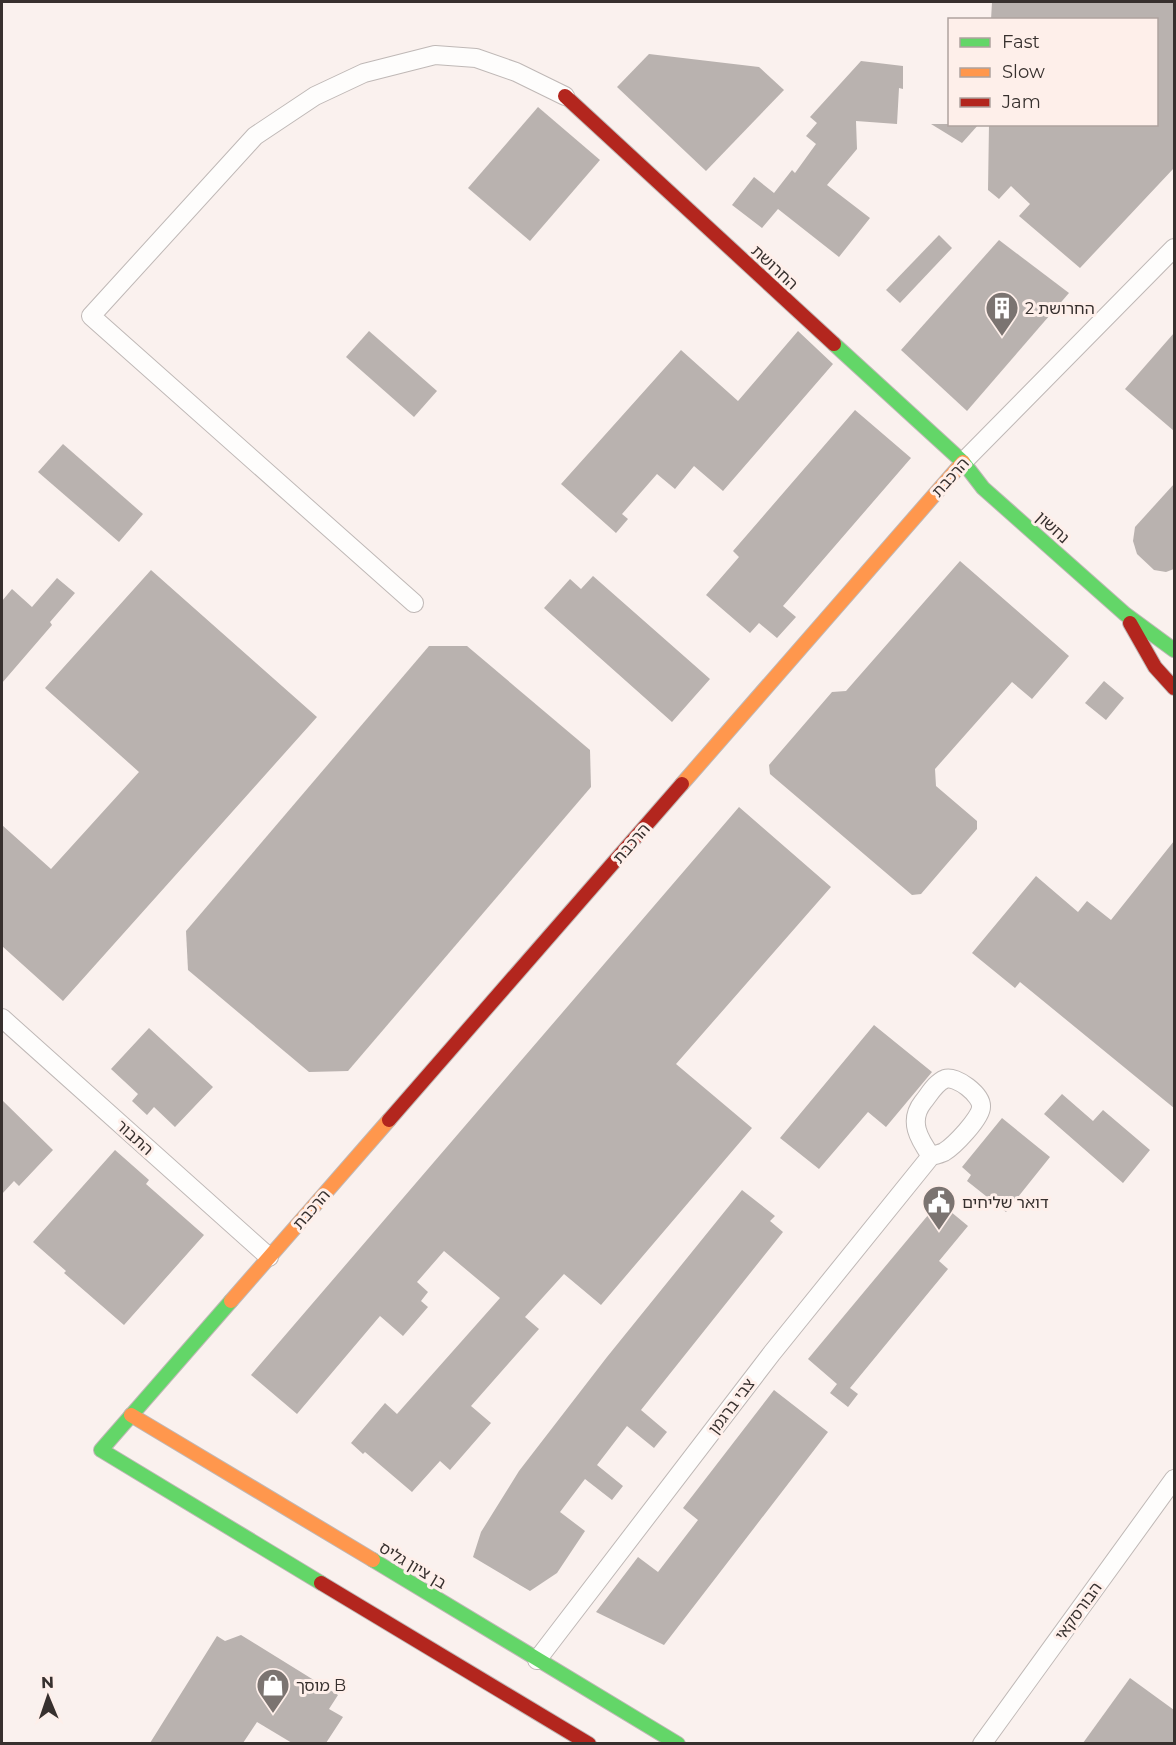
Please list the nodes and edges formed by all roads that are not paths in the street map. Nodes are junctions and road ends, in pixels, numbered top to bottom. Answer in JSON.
{"nodes":[{"id":1,"x":565,"y":96,"type":"joint"},
{"id":2,"x":1174,"y":248,"type":"edge"},
{"id":3,"x":963,"y":462,"type":"junction"},
{"id":4,"x":414,"y":603,"type":"dead end"},
{"id":5,"x":1125,"y":614,"type":"junction"},
{"id":6,"x":1173,"y":647,"type":"edge"},
{"id":7,"x":1174,"y":688,"type":"edge"},
{"id":8,"x":2,"y":1018,"type":"edge"},
{"id":9,"x":931,"y":1156,"type":"dead end"},
{"id":10,"x":269,"y":1257,"type":"junction"},
{"id":11,"x":131,"y":1415,"type":"junction"},
{"id":12,"x":1174,"y":1479,"type":"edge"},
{"id":13,"x":537,"y":1660,"type":"junction"},
{"id":14,"x":589,"y":1743,"type":"edge"},
{"id":15,"x":678,"y":1743,"type":"edge"},
{"id":16,"x":982,"y":1743,"type":"edge"}],
"edges":[{"from":1,"to":3,"type":"street","name":"החרושת"},
{"from":1,"to":4,"type":"street"},
{"from":2,"to":3,"type":"street","name":"הרכבת"},
{"from":3,"to":5,"type":"street","name":"נחשון"},
{"from":3,"to":10,"type":"street","name":"הרכבת"},
{"from":5,"to":6,"type":"street","name":"נחשון"},
{"from":5,"to":7,"type":"street","name":"נחשון"},
{"from":8,"to":10,"type":"street","name":"התבור"},
{"from":9,"to":13,"type":"street","name":"צבי ברגמן"},
{"from":10,"to":11,"type":"street","name":"הרכבת"},
{"from":11,"to":13,"type":"street","name":"בן ציון גליס"},
{"from":11,"to":14,"type":"street","name":"הרכבת"},
{"from":12,"to":16,"type":"street","name":"הבורסקאי"},
{"from":13,"to":15,"type":"street","name":"בן ציון גליס"}]}
